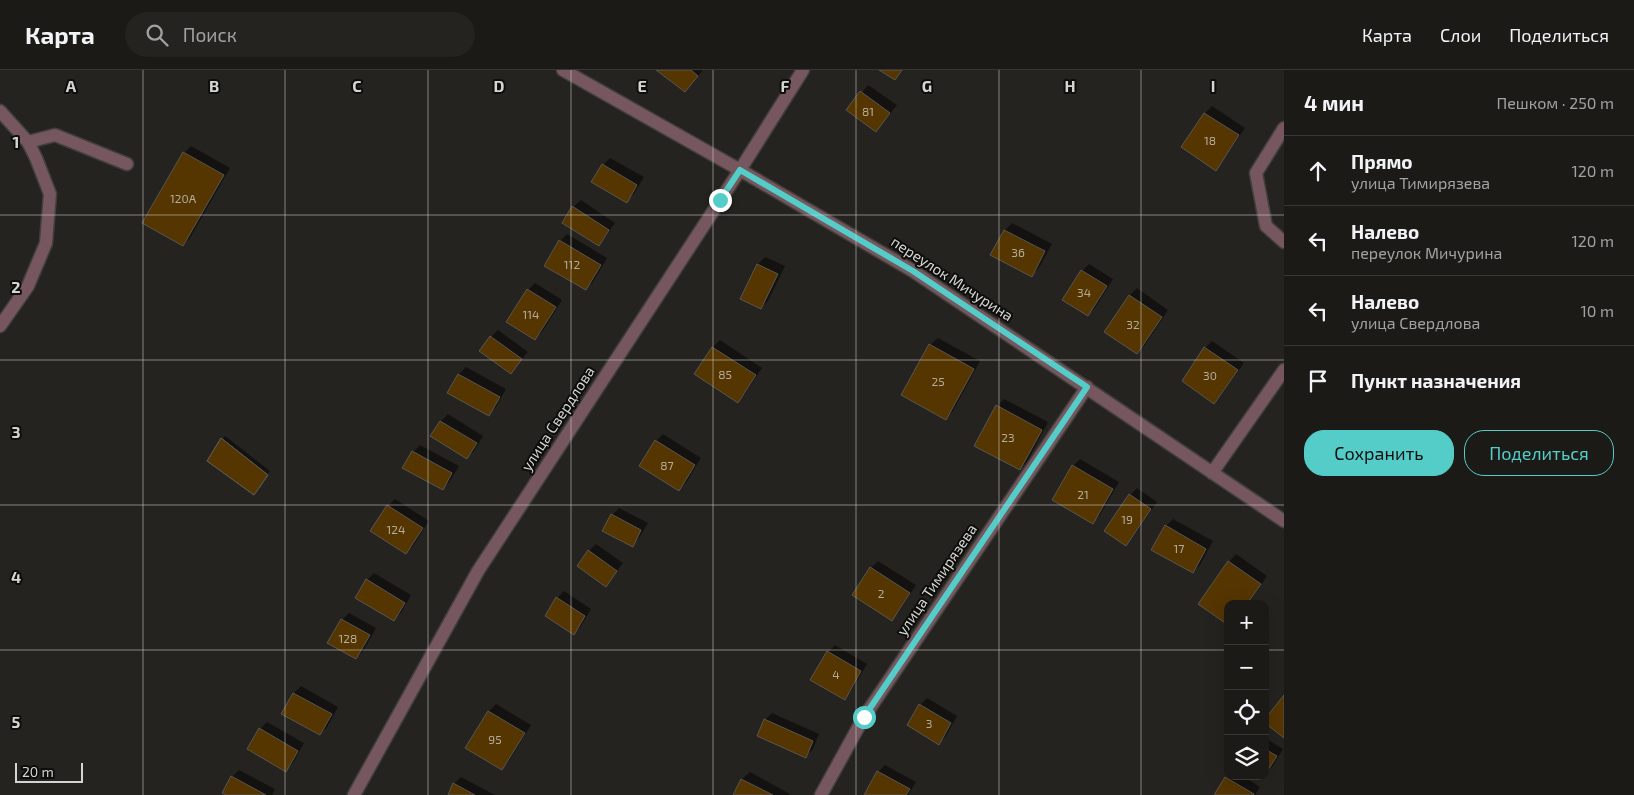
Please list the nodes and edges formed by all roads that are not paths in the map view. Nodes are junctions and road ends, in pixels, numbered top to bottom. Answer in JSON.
{"nodes":[{"id":1,"x":563,"y":70,"type":"edge"},
{"id":2,"x":803,"y":70,"type":"edge"},
{"id":3,"x":0,"y":111,"type":"edge"},
{"id":4,"x":1284,"y":128,"type":"edge"},
{"id":5,"x":28,"y":142,"type":"junction"},
{"id":6,"x":127,"y":164,"type":"dead end"},
{"id":7,"x":740,"y":170,"type":"junction"},
{"id":8,"x":1284,"y":242,"type":"edge"},
{"id":9,"x":0,"y":326,"type":"edge"},
{"id":10,"x":1284,"y":370,"type":"edge"},
{"id":11,"x":1087,"y":387,"type":"junction"},
{"id":12,"x":1212,"y":473,"type":"junction"},
{"id":13,"x":1284,"y":521,"type":"edge"},
{"id":14,"x":354,"y":795,"type":"edge"},
{"id":15,"x":822,"y":795,"type":"edge"}],
"edges":[{"from":1,"to":7,"type":"street","name":"переулок Мичурина"},
{"from":2,"to":7,"type":"street","name":"улица Свердлова"},
{"from":3,"to":5,"type":"street"},
{"from":4,"to":8,"type":"street"},
{"from":5,"to":6,"type":"street"},
{"from":5,"to":9,"type":"street"},
{"from":7,"to":11,"type":"street","name":"переулок Мичурина"},
{"from":7,"to":14,"type":"street","name":"улица Свердлова"},
{"from":10,"to":12,"type":"street"},
{"from":11,"to":12,"type":"street","name":"переулок Мичурина"},
{"from":11,"to":15,"type":"street","name":"улица Тимирязева"},
{"from":12,"to":13,"type":"street","name":"переулок Мичурина"}]}
